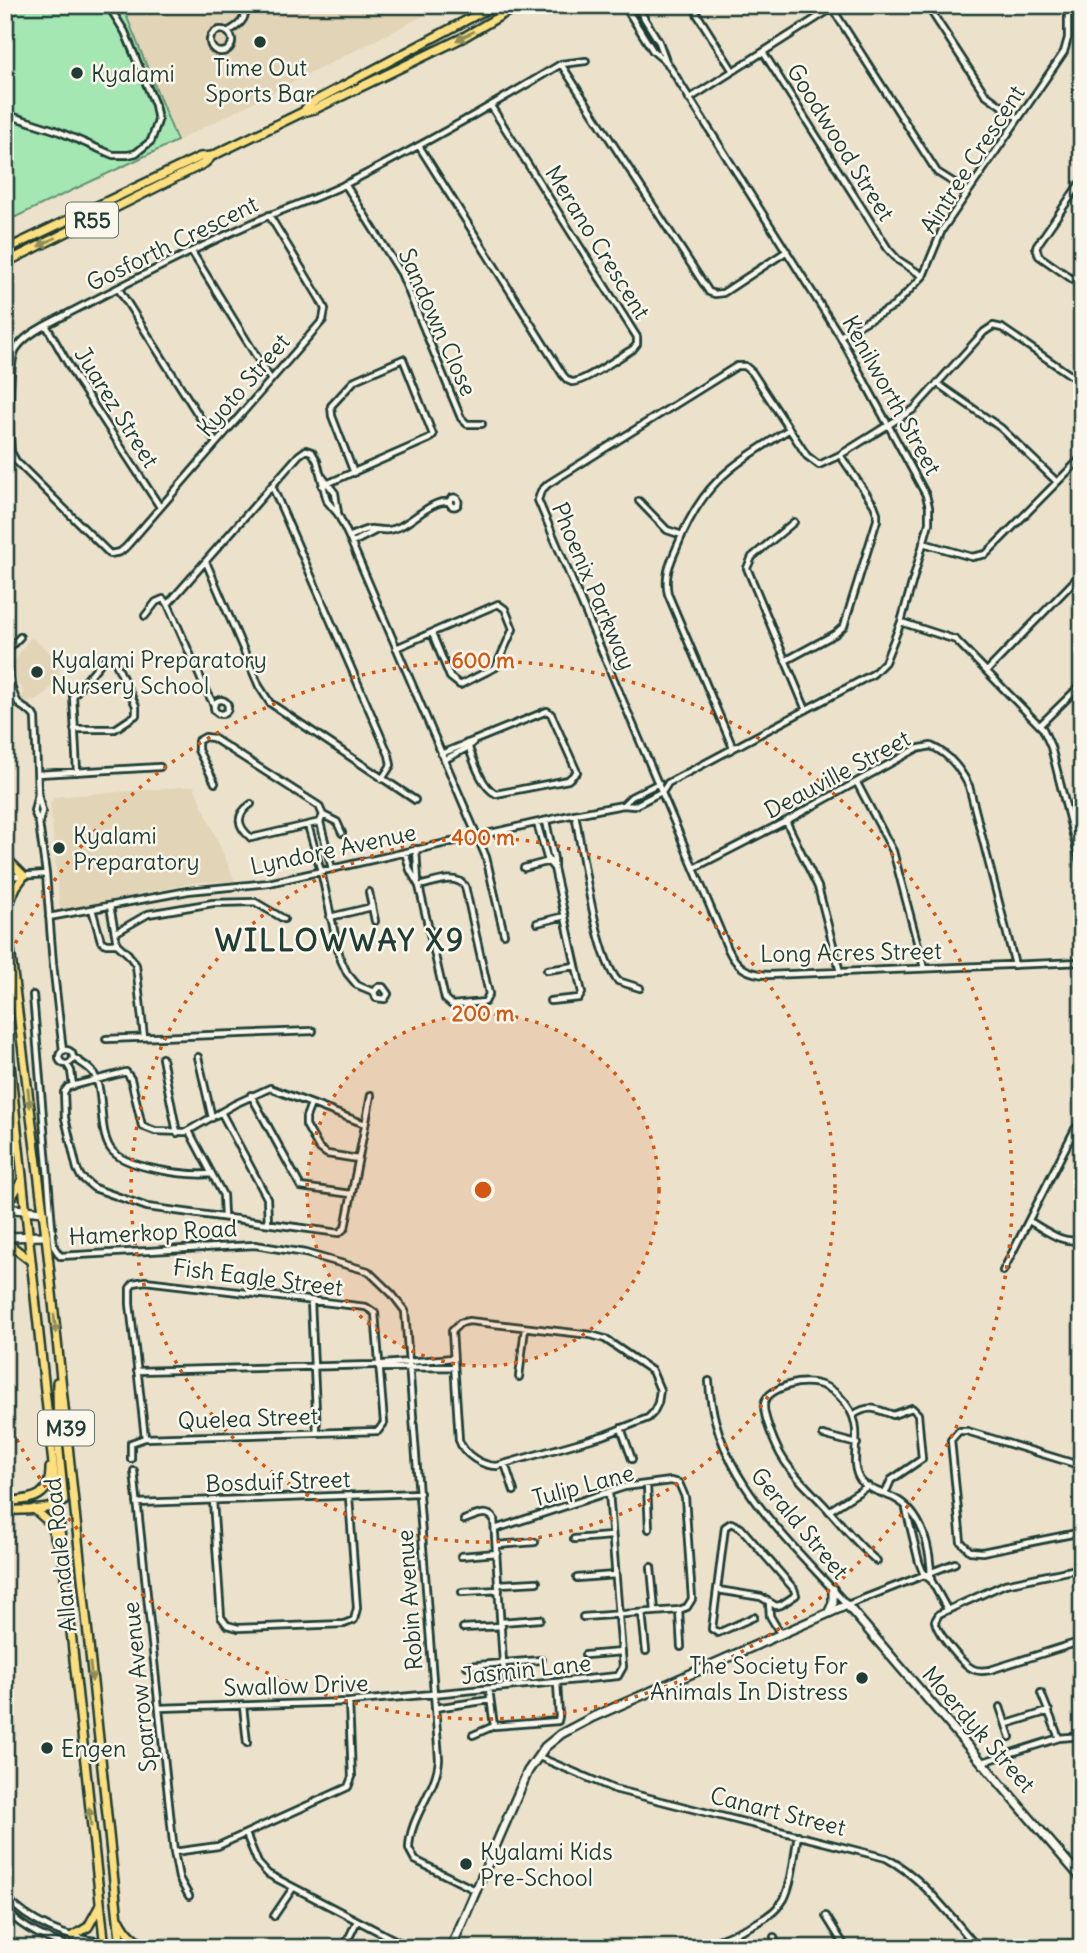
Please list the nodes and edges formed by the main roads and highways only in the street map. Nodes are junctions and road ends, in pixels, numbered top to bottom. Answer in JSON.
{"nodes":[{"id":1,"x":495,"y":5,"type":"edge"},
{"id":2,"x":519,"y":5,"type":"edge"},
{"id":3,"x":303,"y":112,"type":"junction"},
{"id":4,"x":172,"y":175,"type":"junction"},
{"id":5,"x":5,"y":250,"type":"edge"},
{"id":6,"x":5,"y":263,"type":"edge"},
{"id":7,"x":5,"y":856,"type":"edge"},
{"id":8,"x":5,"y":910,"type":"edge"},
{"id":9,"x":5,"y":1018,"type":"edge"},
{"id":10,"x":22,"y":1180,"type":"junction"},
{"id":11,"x":5,"y":1201,"type":"edge"},
{"id":12,"x":5,"y":1239,"type":"edge"},
{"id":13,"x":32,"y":1262,"type":"junction"},
{"id":14,"x":58,"y":1357,"type":"junction"},
{"id":15,"x":50,"y":1433,"type":"junction"},
{"id":16,"x":5,"y":1502,"type":"edge"},
{"id":17,"x":58,"y":1505,"type":"junction"},
{"id":18,"x":31,"y":1508,"type":"junction"},
{"id":19,"x":5,"y":1511,"type":"edge"},
{"id":20,"x":65,"y":1568,"type":"junction"},
{"id":21,"x":100,"y":1904,"type":"junction"},
{"id":22,"x":117,"y":1913,"type":"junction"},
{"id":23,"x":73,"y":1936,"type":"road end"},
{"id":24,"x":105,"y":1945,"type":"edge"},
{"id":25,"x":120,"y":1945,"type":"edge"},
{"id":26,"x":147,"y":1948,"type":"edge"}],
"edges":[{"from":1,"to":3,"type":"main road","number":"R55"},
{"from":2,"to":3,"type":"main road","number":"R55","one_way":true},
{"from":3,"to":4,"type":"main road","number":"R55"},
{"from":4,"to":5,"type":"main road","number":"R55"},
{"from":4,"to":6,"type":"main road","number":"R55","one_way":true},
{"from":7,"to":8,"type":"main road"},
{"from":8,"to":14,"type":"main road","name":"Allandale Road","number":"M39","one_way":true},
{"from":9,"to":10,"type":"main road","name":"Allandale Road","number":"M39"},
{"from":10,"to":11,"type":"main road"},
{"from":10,"to":13,"type":"main road","name":"Allandale Road","number":"M39"},
{"from":12,"to":13,"type":"main road"},
{"from":13,"to":15,"type":"main road","name":"Allandale Road","number":"M39"},
{"from":14,"to":17,"type":"main road"},
{"from":14,"to":22,"type":"main road","name":"Allandale Road","number":"M39","one_way":true},
{"from":15,"to":16,"type":"main road"},
{"from":15,"to":17,"type":"main road","name":"Allandale Road","number":"M39"},
{"from":17,"to":18,"type":"main road"},
{"from":17,"to":20,"type":"main road","name":"Allandale Road","number":"M39"},
{"from":18,"to":19,"type":"main road"},
{"from":18,"to":20,"type":"main road"},
{"from":21,"to":20,"type":"main road","name":"Allandale Road","number":"M39","one_way":true},
{"from":21,"to":23,"type":"main road"},
{"from":21,"to":24,"type":"main road","name":"Allandale Road","number":"M39"},
{"from":22,"to":25,"type":"main road","name":"Allandale Road","number":"M39"},
{"from":22,"to":26,"type":"main road"}]}
